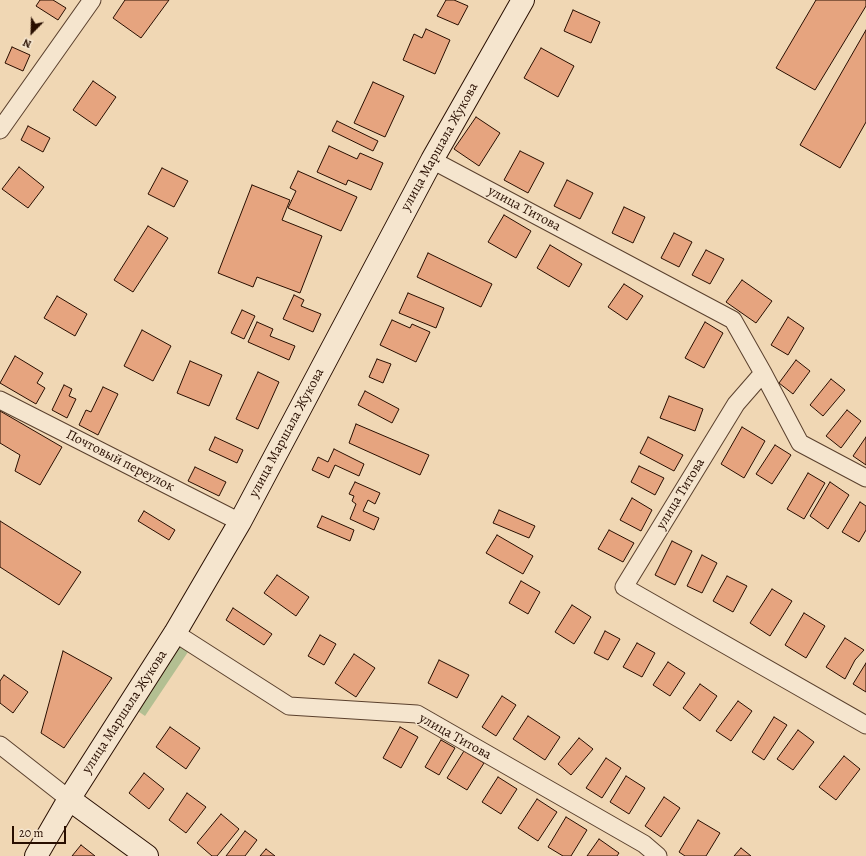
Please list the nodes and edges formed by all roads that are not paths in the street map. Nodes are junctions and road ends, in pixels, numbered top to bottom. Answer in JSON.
{"nodes":[{"id":1,"x":92,"y":0,"type":"edge"},
{"id":2,"x":523,"y":0,"type":"edge"},
{"id":3,"x":0,"y":130,"type":"edge"},
{"id":4,"x":432,"y":160,"type":"junction"},
{"id":5,"x":763,"y":373,"type":"junction"},
{"id":6,"x":0,"y":400,"type":"edge"},
{"id":7,"x":866,"y":478,"type":"edge"},
{"id":8,"x":240,"y":522,"type":"junction"},
{"id":9,"x":175,"y":633,"type":"junction"},
{"id":10,"x":866,"y":725,"type":"edge"},
{"id":11,"x":0,"y":745,"type":"edge"},
{"id":12,"x":69,"y":799,"type":"junction"},
{"id":13,"x":36,"y":856,"type":"edge"},
{"id":14,"x":147,"y":856,"type":"edge"},
{"id":15,"x":658,"y":856,"type":"edge"}],
"edges":[{"from":1,"to":3,"type":"street"},
{"from":2,"to":4,"type":"street","name":"улица Маршала Жукова"},
{"from":4,"to":5,"type":"street","name":"улица Титова"},
{"from":4,"to":8,"type":"street","name":"улица Маршала Жукова"},
{"from":5,"to":7,"type":"street","name":"улица Титова"},
{"from":5,"to":10,"type":"street","name":"улица Титова"},
{"from":6,"to":8,"type":"street","name":"Почтовый переулок"},
{"from":8,"to":9,"type":"street","name":"улица Маршала Жукова"},
{"from":9,"to":12,"type":"street","name":"улица Маршала Жукова"},
{"from":9,"to":15,"type":"street","name":"улица Титова"},
{"from":11,"to":12,"type":"street"},
{"from":12,"to":13,"type":"street","name":"улица Маршала Жукова"},
{"from":12,"to":14,"type":"street"}]}
